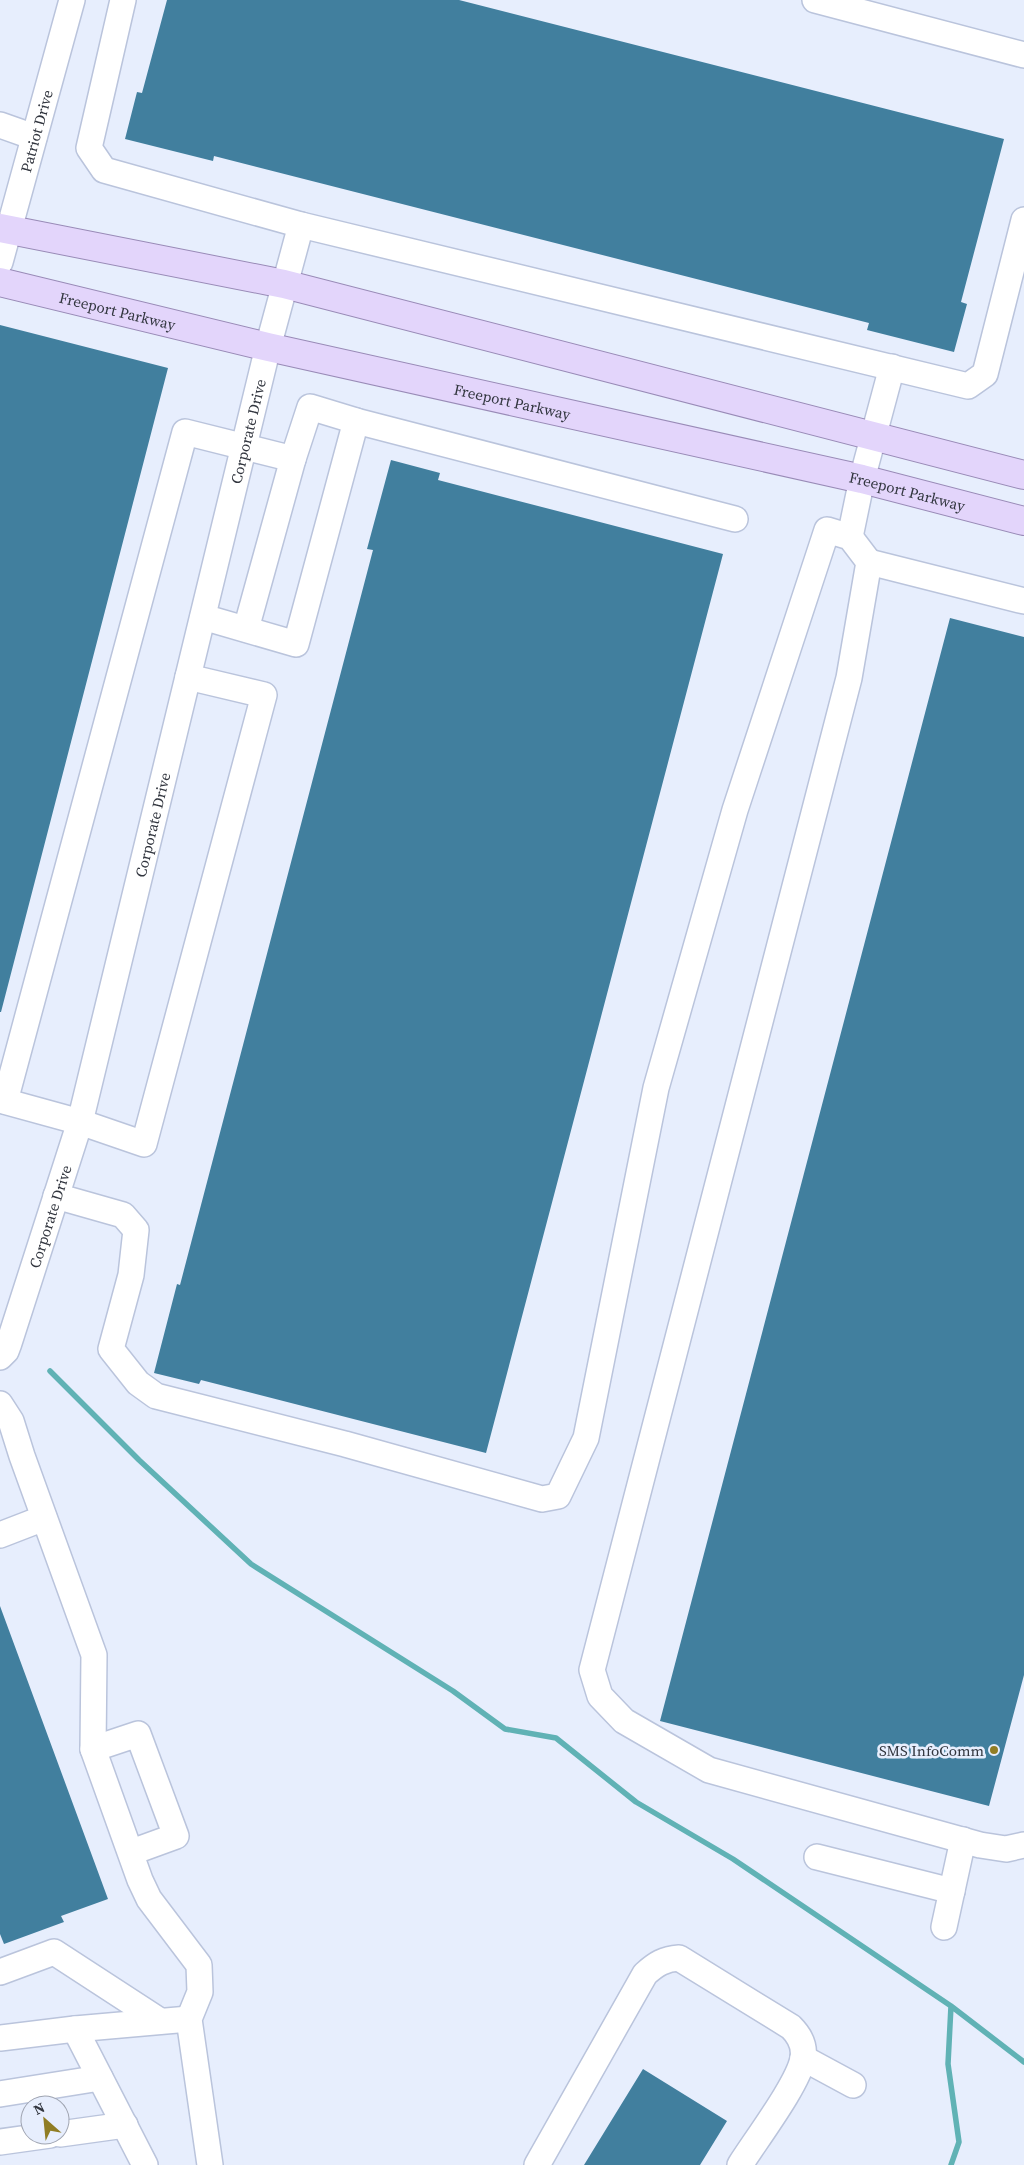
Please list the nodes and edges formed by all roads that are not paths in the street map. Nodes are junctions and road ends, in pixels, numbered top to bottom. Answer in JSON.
{"nodes":[{"id":1,"x":72,"y":0,"type":"edge"},
{"id":2,"x":123,"y":0,"type":"edge"},
{"id":3,"x":815,"y":0,"type":"edge"},
{"id":4,"x":1024,"y":56,"type":"edge"},
{"id":5,"x":0,"y":125,"type":"edge"},
{"id":6,"x":34,"y":137,"type":"junction"},
{"id":7,"x":1024,"y":220,"type":"edge"},
{"id":8,"x":301,"y":225,"type":"junction"},
{"id":9,"x":4,"y":228,"type":"edge"},
{"id":10,"x":0,"y":262,"type":"edge"},
{"id":11,"x":0,"y":282,"type":"edge"},
{"id":12,"x":284,"y":284,"type":"junction"},
{"id":13,"x":268,"y":348,"type":"junction"},
{"id":14,"x":892,"y":367,"type":"junction"},
{"id":15,"x":356,"y":421,"type":"junction"},
{"id":16,"x":873,"y":436,"type":"junction"},
{"id":17,"x":243,"y":448,"type":"junction"},
{"id":18,"x":293,"y":459,"type":"junction"},
{"id":19,"x":1024,"y":475,"type":"edge"},
{"id":20,"x":862,"y":479,"type":"junction"},
{"id":21,"x":1023,"y":515,"type":"edge"},
{"id":22,"x":734,"y":519,"type":"dead end"},
{"id":23,"x":850,"y":537,"type":"junction"},
{"id":24,"x":869,"y":562,"type":"junction"},
{"id":25,"x":1024,"y":601,"type":"edge"},
{"id":26,"x":203,"y":617,"type":"junction"},
{"id":27,"x":246,"y":629,"type":"junction"},
{"id":28,"x":188,"y":677,"type":"junction"},
{"id":29,"x":3,"y":1100,"type":"edge"},
{"id":30,"x":80,"y":1122,"type":"junction"},
{"id":31,"x":56,"y":1196,"type":"junction"},
{"id":32,"x":3,"y":1346,"type":"edge"},
{"id":33,"x":0,"y":1404,"type":"edge"},
{"id":34,"x":44,"y":1518,"type":"junction"},
{"id":35,"x":0,"y":1535,"type":"edge"},
{"id":36,"x":93,"y":1749,"type":"junction"},
{"id":37,"x":963,"y":1840,"type":"junction"},
{"id":38,"x":1024,"y":1845,"type":"edge"},
{"id":39,"x":132,"y":1852,"type":"junction"},
{"id":40,"x":817,"y":1857,"type":"dead end"},
{"id":41,"x":952,"y":1891,"type":"junction"},
{"id":42,"x":944,"y":1927,"type":"dead end"},
{"id":43,"x":0,"y":1972,"type":"edge"},
{"id":44,"x":189,"y":2019,"type":"junction"},
{"id":45,"x":160,"y":2021,"type":"junction"},
{"id":46,"x":75,"y":2029,"type":"junction"},
{"id":47,"x":0,"y":2038,"type":"edge"},
{"id":48,"x":803,"y":2058,"type":"junction"},
{"id":49,"x":100,"y":2078,"type":"junction"},
{"id":50,"x":853,"y":2085,"type":"dead end"},
{"id":51,"x":0,"y":2094,"type":"edge"},
{"id":52,"x":125,"y":2125,"type":"junction"},
{"id":53,"x":70,"y":2133,"type":"edge"},
{"id":54,"x":20,"y":2139,"type":"edge"},
{"id":55,"x":0,"y":2142,"type":"edge"},
{"id":56,"x":145,"y":2165,"type":"edge"},
{"id":57,"x":210,"y":2165,"type":"edge"},
{"id":58,"x":536,"y":2165,"type":"edge"},
{"id":59,"x":740,"y":2165,"type":"edge"}],
"edges":[{"from":1,"to":6,"type":"street","name":"Patriot Drive"},
{"from":2,"to":8,"type":"street"},
{"from":3,"to":4,"type":"street"},
{"from":5,"to":6,"type":"street"},
{"from":6,"to":9,"type":"street","name":"Patriot Drive"},
{"from":7,"to":14,"type":"street"},
{"from":8,"to":12,"type":"street","name":"Corporate Drive"},
{"from":8,"to":14,"type":"street"},
{"from":9,"to":10,"type":"street","name":"Patriot Drive"},
{"from":9,"to":12,"type":"main road"},
{"from":11,"to":13,"type":"main road","name":"Freeport Parkway"},
{"from":12,"to":13,"type":"street","name":"Corporate Drive"},
{"from":12,"to":16,"type":"main road"},
{"from":13,"to":17,"type":"street","name":"Corporate Drive"},
{"from":13,"to":20,"type":"main road","name":"Freeport Parkway"},
{"from":14,"to":16,"type":"street"},
{"from":15,"to":18,"type":"street"},
{"from":15,"to":22,"type":"street"},
{"from":15,"to":27,"type":"street"},
{"from":16,"to":19,"type":"main road"},
{"from":16,"to":20,"type":"street"},
{"from":17,"to":18,"type":"street"},
{"from":17,"to":26,"type":"street","name":"Corporate Drive"},
{"from":17,"to":29,"type":"street"},
{"from":18,"to":27,"type":"street"},
{"from":20,"to":21,"type":"main road","name":"Freeport Parkway"},
{"from":20,"to":23,"type":"street"},
{"from":23,"to":24,"type":"street"},
{"from":23,"to":31,"type":"street"},
{"from":24,"to":25,"type":"street"},
{"from":24,"to":37,"type":"street"},
{"from":26,"to":27,"type":"street"},
{"from":26,"to":28,"type":"street","name":"Corporate Drive"},
{"from":28,"to":30,"type":"street","name":"Corporate Drive"},
{"from":28,"to":30,"type":"street"},
{"from":29,"to":30,"type":"street"},
{"from":30,"to":31,"type":"street","name":"Corporate Drive"},
{"from":31,"to":32,"type":"street","name":"Corporate Drive"},
{"from":33,"to":34,"type":"street"},
{"from":34,"to":35,"type":"street"},
{"from":34,"to":36,"type":"street"},
{"from":36,"to":39,"type":"street"},
{"from":36,"to":39,"type":"street"},
{"from":37,"to":38,"type":"street"},
{"from":37,"to":41,"type":"street"},
{"from":39,"to":44,"type":"street"},
{"from":40,"to":41,"type":"street"},
{"from":41,"to":42,"type":"street"},
{"from":43,"to":45,"type":"street"},
{"from":44,"to":45,"type":"street"},
{"from":44,"to":57,"type":"street"},
{"from":45,"to":46,"type":"street"},
{"from":46,"to":47,"type":"street"},
{"from":46,"to":49,"type":"street"},
{"from":48,"to":50,"type":"street"},
{"from":48,"to":58,"type":"street"},
{"from":48,"to":59,"type":"street"},
{"from":49,"to":51,"type":"street"},
{"from":49,"to":52,"type":"street"},
{"from":52,"to":53,"type":"street"},
{"from":52,"to":56,"type":"street"},
{"from":54,"to":55,"type":"street"}]}
